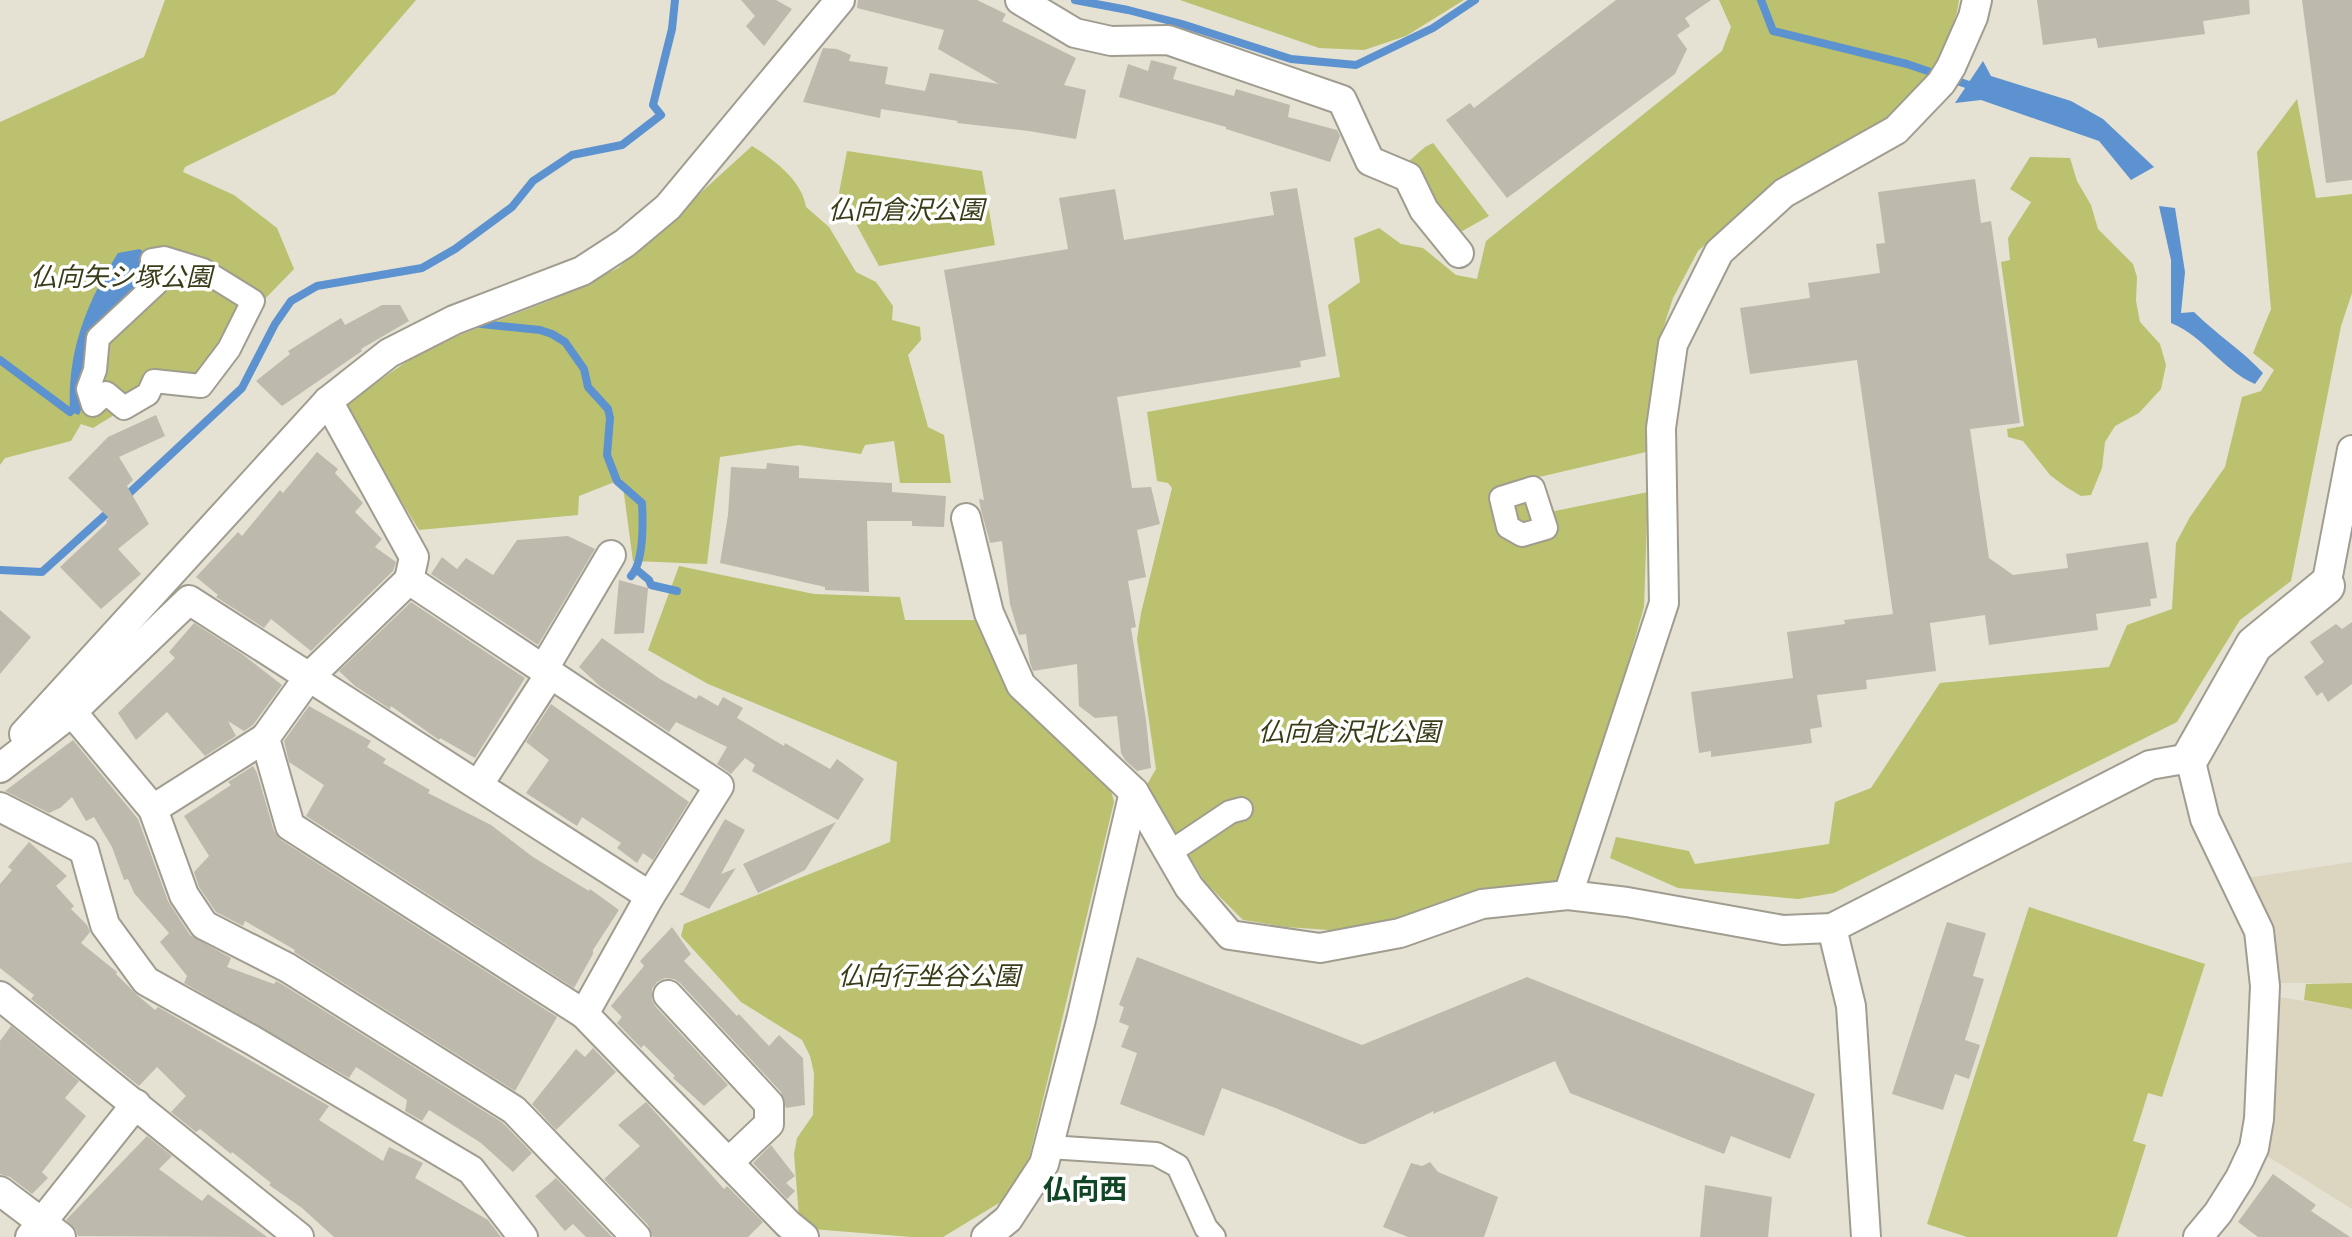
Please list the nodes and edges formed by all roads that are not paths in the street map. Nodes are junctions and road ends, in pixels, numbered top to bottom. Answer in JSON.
{"nodes":[{"id":1,"x":840,"y":0,"type":"edge"},
{"id":2,"x":1020,"y":0,"type":"edge"},
{"id":3,"x":1977,"y":0,"type":"edge"},
{"id":4,"x":1459,"y":253,"type":"dead end"},
{"id":5,"x":164,"y":258,"type":"joint"},
{"id":6,"x":328,"y":401,"type":"junction"},
{"id":7,"x":2352,"y":450,"type":"edge"},
{"id":8,"x":966,"y":518,"type":"dead end"},
{"id":9,"x":611,"y":555,"type":"dead end"},
{"id":10,"x":409,"y":580,"type":"junction"},
{"id":11,"x":2326,"y":586,"type":"joint"},
{"id":12,"x":547,"y":672,"type":"junction"},
{"id":13,"x":308,"y":678,"type":"junction"},
{"id":14,"x":72,"y":712,"type":"junction"},
{"id":15,"x":265,"y":738,"type":"junction"},
{"id":16,"x":2190,"y":758,"type":"junction"},
{"id":17,"x":0,"y":762,"type":"edge"},
{"id":18,"x":0,"y":768,"type":"edge"},
{"id":19,"x":479,"y":784,"type":"junction"},
{"id":20,"x":1134,"y":792,"type":"junction"},
{"id":21,"x":0,"y":807,"type":"edge"},
{"id":22,"x":153,"y":809,"type":"junction"},
{"id":23,"x":1241,"y":809,"type":"dead end"},
{"id":24,"x":1169,"y":853,"type":"junction"},
{"id":25,"x":1568,"y":895,"type":"junction"},
{"id":26,"x":650,"y":896,"type":"junction"},
{"id":27,"x":1832,"y":928,"type":"junction"},
{"id":28,"x":668,"y":995,"type":"dead end"},
{"id":29,"x":0,"y":996,"type":"edge"},
{"id":30,"x":584,"y":1014,"type":"junction"},
{"id":31,"x":136,"y":1104,"type":"junction"},
{"id":32,"x":1049,"y":1147,"type":"junction"},
{"id":33,"x":729,"y":1162,"type":"junction"},
{"id":34,"x":0,"y":1191,"type":"edge"},
{"id":35,"x":44,"y":1232,"type":"edge"},
{"id":36,"x":299,"y":1237,"type":"edge"},
{"id":37,"x":523,"y":1237,"type":"edge"},
{"id":38,"x":636,"y":1237,"type":"edge"},
{"id":39,"x":804,"y":1237,"type":"edge"},
{"id":40,"x":986,"y":1237,"type":"edge"},
{"id":41,"x":1214,"y":1237,"type":"edge"},
{"id":42,"x":1866,"y":1237,"type":"edge"},
{"id":43,"x":2198,"y":1237,"type":"edge"}],
"edges":[{"from":1,"to":6,"type":"street"},
{"from":2,"to":4,"type":"street"},
{"from":3,"to":25,"type":"street"},
{"from":5,"to":5,"type":"street"},
{"from":6,"to":10,"type":"street"},
{"from":6,"to":17,"type":"street"},
{"from":7,"to":11,"type":"street"},
{"from":8,"to":20,"type":"street"},
{"from":9,"to":12,"type":"street"},
{"from":10,"to":12,"type":"street"},
{"from":10,"to":13,"type":"street"},
{"from":11,"to":16,"type":"street"},
{"from":12,"to":19,"type":"street"},
{"from":12,"to":26,"type":"street"},
{"from":13,"to":14,"type":"street"},
{"from":13,"to":15,"type":"street"},
{"from":13,"to":19,"type":"street"},
{"from":14,"to":18,"type":"street"},
{"from":14,"to":22,"type":"street"},
{"from":15,"to":22,"type":"street"},
{"from":15,"to":30,"type":"street"},
{"from":16,"to":27,"type":"street"},
{"from":16,"to":43,"type":"street"},
{"from":19,"to":26,"type":"street"},
{"from":20,"to":24,"type":"street"},
{"from":20,"to":32,"type":"street"},
{"from":21,"to":37,"type":"street"},
{"from":22,"to":38,"type":"street"},
{"from":23,"to":24,"type":"street"},
{"from":24,"to":25,"type":"street"},
{"from":25,"to":27,"type":"street"},
{"from":26,"to":30,"type":"street"},
{"from":27,"to":42,"type":"street"},
{"from":28,"to":33,"type":"street"},
{"from":29,"to":31,"type":"street"},
{"from":30,"to":33,"type":"street"},
{"from":31,"to":35,"type":"street"},
{"from":31,"to":36,"type":"street"},
{"from":32,"to":40,"type":"street"},
{"from":32,"to":41,"type":"street"},
{"from":33,"to":39,"type":"street"},
{"from":34,"to":35,"type":"street"}]}
